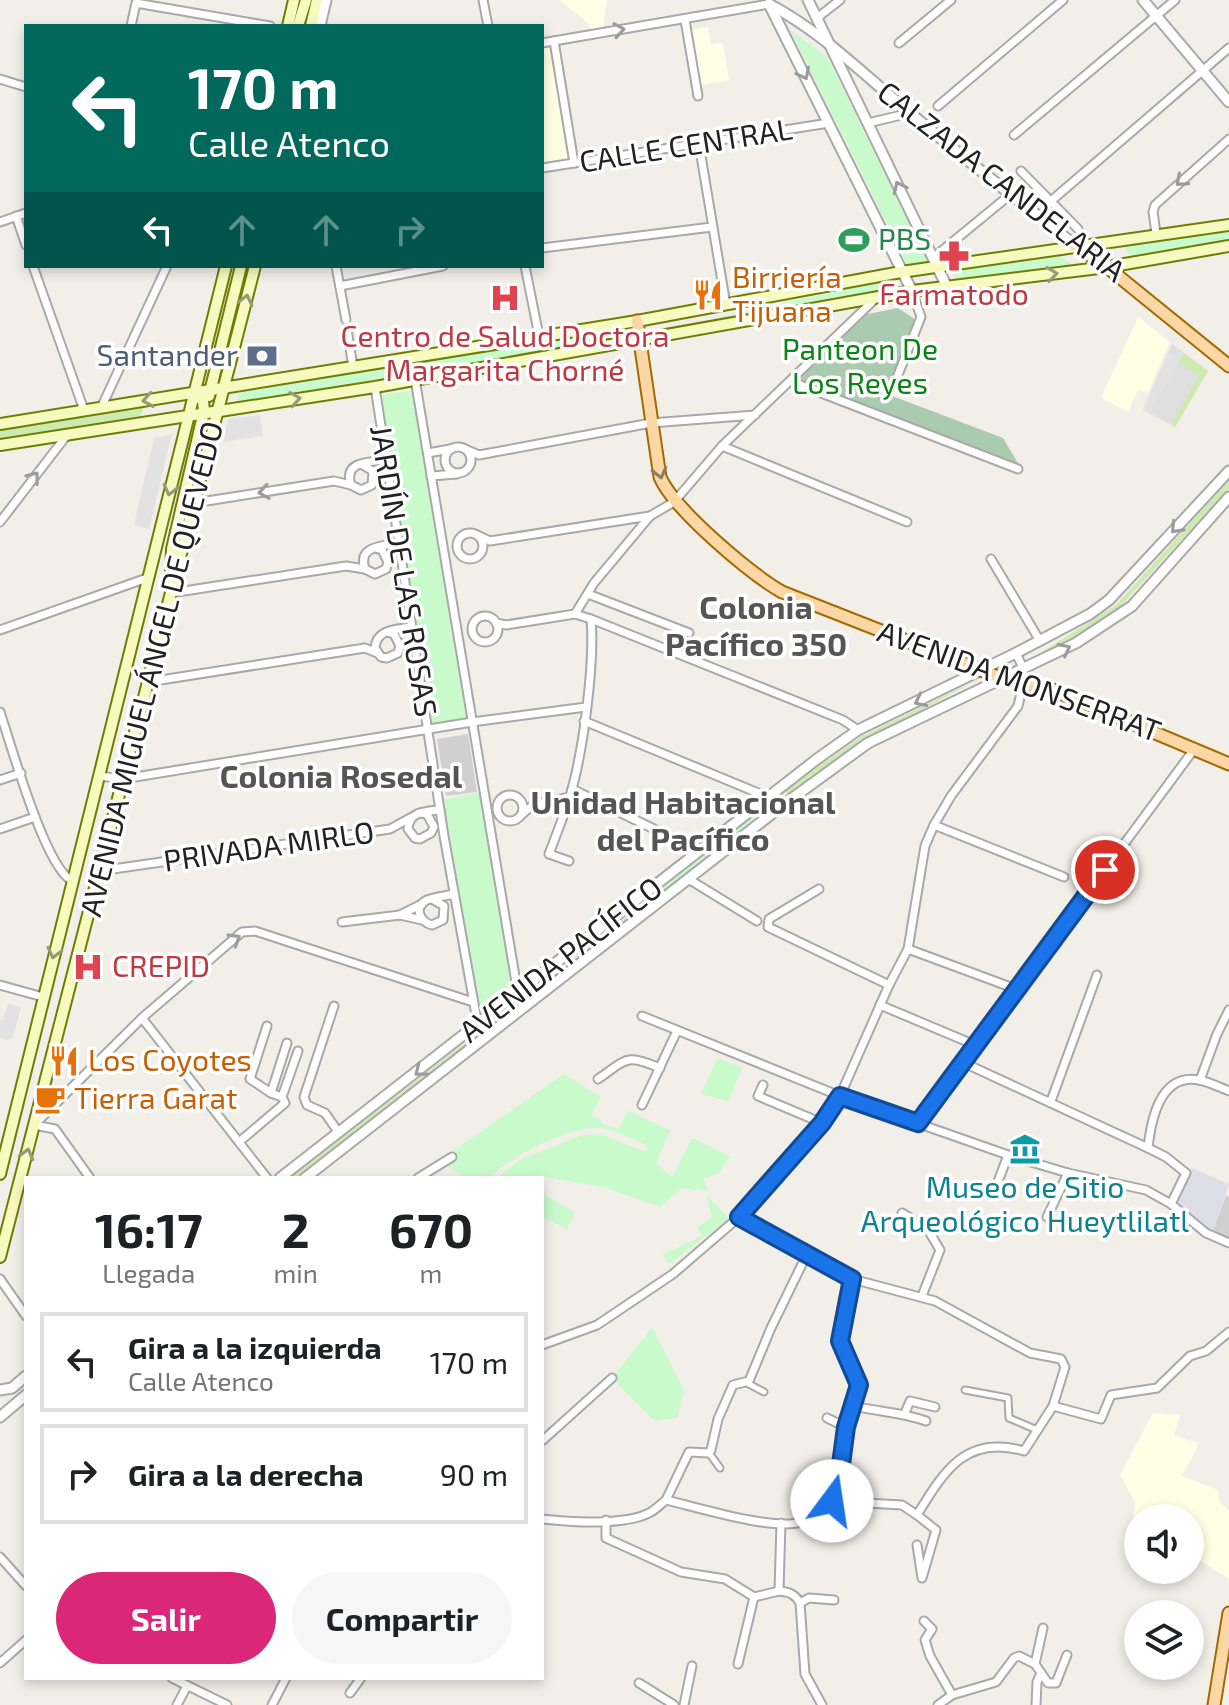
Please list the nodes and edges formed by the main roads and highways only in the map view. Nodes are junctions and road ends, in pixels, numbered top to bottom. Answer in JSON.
{"nodes":[{"id":1,"x":294,"y":0,"type":"edge"},
{"id":2,"x":306,"y":0,"type":"edge"},
{"id":3,"x":317,"y":0,"type":"edge"},
{"id":4,"x":288,"y":24,"type":"edge"},
{"id":5,"x":299,"y":24,"type":"edge"},
{"id":6,"x":311,"y":24,"type":"edge"},
{"id":7,"x":1229,"y":225,"type":"edge"},
{"id":8,"x":1076,"y":246,"type":"junction"},
{"id":9,"x":1229,"y":246,"type":"edge"},
{"id":10,"x":1107,"y":267,"type":"junction"},
{"id":11,"x":225,"y":268,"type":"edge"},
{"id":12,"x":240,"y":268,"type":"edge"},
{"id":13,"x":254,"y":268,"type":"edge"},
{"id":14,"x":637,"y":321,"type":"junction"},
{"id":15,"x":641,"y":340,"type":"junction"},
{"id":16,"x":1229,"y":366,"type":"edge"},
{"id":17,"x":224,"y":388,"type":"junction"},
{"id":18,"x":208,"y":390,"type":"junction"},
{"id":19,"x":194,"y":392,"type":"junction"},
{"id":20,"x":218,"y":411,"type":"junction"},
{"id":21,"x":204,"y":413,"type":"junction"},
{"id":22,"x":189,"y":414,"type":"junction"},
{"id":23,"x":0,"y":424,"type":"edge"},
{"id":24,"x":0,"y":445,"type":"edge"},
{"id":25,"x":171,"y":593,"type":"junction"},
{"id":26,"x":1229,"y":764,"type":"edge"},
{"id":27,"x":0,"y":1174,"type":"edge"},
{"id":28,"x":0,"y":1257,"type":"edge"},
{"id":29,"x":1229,"y":1613,"type":"edge"},
{"id":30,"x":1214,"y":1705,"type":"edge"}],
"edges":[{"from":1,"to":4,"type":"main road"},
{"from":2,"to":5,"type":"main road"},
{"from":3,"to":6,"type":"main road"},
{"from":7,"to":8,"type":"main road"},
{"from":8,"to":10,"type":"main road","name":"CALZADA CANDELARIA"},
{"from":8,"to":14,"type":"main road"},
{"from":9,"to":10,"type":"main road"},
{"from":15,"to":10,"type":"main road","one_way":true},
{"from":10,"to":16,"type":"main road","name":"CALZADA CANDELARIA"},
{"from":11,"to":19,"type":"main road","name":"AVENIDA MIGUEL ÁNGEL DE QUEVEDO"},
{"from":12,"to":18,"type":"main road"},
{"from":17,"to":13,"type":"main road","name":"AVENIDA MIGUEL ÁNGEL DE QUEVEDO","one_way":true},
{"from":14,"to":15,"type":"main road","name":"AVENIDA MONSERRAT"},
{"from":14,"to":17,"type":"main road"},
{"from":20,"to":15,"type":"main road","one_way":true},
{"from":15,"to":26,"type":"main road","name":"AVENIDA MONSERRAT","one_way":true},
{"from":17,"to":18,"type":"main road"},
{"from":17,"to":20,"type":"main road","name":"AVENIDA MIGUEL ÁNGEL DE QUEVEDO"},
{"from":18,"to":19,"type":"main road"},
{"from":18,"to":20,"type":"main road"},
{"from":19,"to":21,"type":"main road"},
{"from":19,"to":22,"type":"main road","name":"AVENIDA MIGUEL ÁNGEL DE QUEVEDO"},
{"from":19,"to":23,"type":"main road","one_way":true},
{"from":20,"to":21,"type":"main road"},
{"from":20,"to":25,"type":"main road","name":"AVENIDA MIGUEL ÁNGEL DE QUEVEDO"},
{"from":21,"to":22,"type":"main road"},
{"from":21,"to":25,"type":"main road"},
{"from":22,"to":24,"type":"main road"},
{"from":22,"to":27,"type":"main road","name":"AVENIDA MIGUEL ÁNGEL DE QUEVEDO","one_way":true},
{"from":28,"to":25,"type":"main road","name":"AVENIDA MIGUEL ÁNGEL DE QUEVEDO","one_way":true},
{"from":29,"to":30,"type":"main road"}]}
